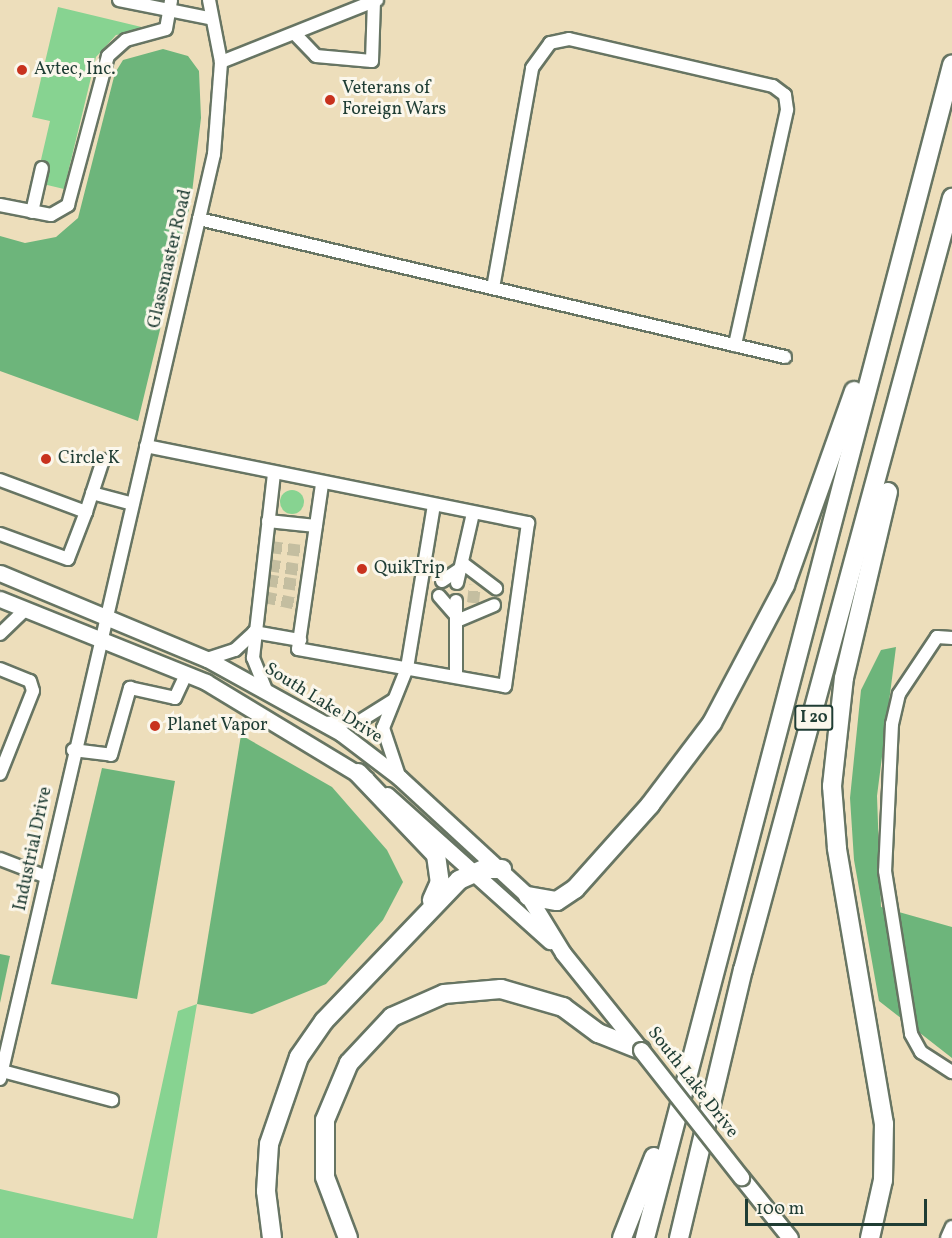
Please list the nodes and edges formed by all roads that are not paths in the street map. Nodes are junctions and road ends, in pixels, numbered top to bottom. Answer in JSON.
{"nodes":[{"id":1,"x":119,"y":0,"type":"edge"},
{"id":2,"x":209,"y":0,"type":"edge"},
{"id":3,"x":376,"y":0,"type":"edge"},
{"id":4,"x":171,"y":6,"type":"edge"},
{"id":5,"x":209,"y":18,"type":"junction"},
{"id":6,"x":295,"y":34,"type":"junction"},
{"id":7,"x":221,"y":62,"type":"junction"},
{"id":8,"x":952,"y":65,"type":"edge"},
{"id":9,"x":42,"y":168,"type":"dead end"},
{"id":10,"x":952,"y":198,"type":"edge"},
{"id":11,"x":0,"y":205,"type":"edge"},
{"id":12,"x":32,"y":212,"type":"junction"},
{"id":13,"x":199,"y":219,"type":"junction"},
{"id":14,"x":936,"y":264,"type":"junction"},
{"id":15,"x":898,"y":265,"type":"junction"},
{"id":16,"x":493,"y":288,"type":"junction"},
{"id":17,"x":735,"y":345,"type":"junction"},
{"id":18,"x":785,"y":357,"type":"dead end"},
{"id":19,"x":146,"y":446,"type":"junction"},
{"id":20,"x":104,"y":460,"type":"dead end"},
{"id":21,"x":274,"y":472,"type":"junction"},
{"id":22,"x":0,"y":480,"type":"edge"},
{"id":23,"x":322,"y":484,"type":"junction"},
{"id":24,"x":92,"y":493,"type":"junction"},
{"id":25,"x":133,"y":504,"type":"junction"},
{"id":26,"x":434,"y":505,"type":"junction"},
{"id":27,"x":86,"y":512,"type":"junction"},
{"id":28,"x":473,"y":513,"type":"junction"},
{"id":29,"x":268,"y":521,"type":"junction"},
{"id":30,"x":316,"y":526,"type":"junction"},
{"id":31,"x":0,"y":534,"type":"edge"},
{"id":32,"x":465,"y":565,"type":"junction"},
{"id":33,"x":0,"y":573,"type":"edge"},
{"id":34,"x":442,"y":580,"type":"dead end"},
{"id":35,"x":457,"y":583,"type":"dead end"},
{"id":36,"x":475,"y":585,"type":"tunnel mouth"},
{"id":37,"x":496,"y":588,"type":"dead end"},
{"id":38,"x":440,"y":597,"type":"dead end"},
{"id":39,"x":0,"y":599,"type":"edge"},
{"id":40,"x":456,"y":601,"type":"dead end"},
{"id":41,"x":473,"y":603,"type":"tunnel mouth"},
{"id":42,"x":494,"y":605,"type":"dead end"},
{"id":43,"x":26,"y":609,"type":"junction"},
{"id":44,"x":459,"y":620,"type":"junction"},
{"id":45,"x":105,"y":628,"type":"junction"},
{"id":46,"x":254,"y":632,"type":"junction"},
{"id":47,"x":0,"y":634,"type":"edge"},
{"id":48,"x":952,"y":638,"type":"edge"},
{"id":49,"x":300,"y":640,"type":"junction"},
{"id":50,"x":207,"y":659,"type":"junction"},
{"id":51,"x":407,"y":668,"type":"junction"},
{"id":52,"x":0,"y":669,"type":"edge"},
{"id":53,"x":186,"y":674,"type":"junction"},
{"id":54,"x":456,"y":677,"type":"junction"},
{"id":55,"x":266,"y":690,"type":"junction"},
{"id":56,"x":394,"y":700,"type":"junction"},
{"id":57,"x":322,"y":722,"type":"junction"},
{"id":58,"x":73,"y":750,"type":"junction"},
{"id":59,"x":358,"y":773,"type":"junction"},
{"id":60,"x":0,"y":774,"type":"edge"},
{"id":61,"x":400,"y":778,"type":"junction"},
{"id":62,"x":0,"y":859,"type":"edge"},
{"id":63,"x":502,"y":869,"type":"junction"},
{"id":64,"x":476,"y":871,"type":"junction"},
{"id":65,"x":48,"y":877,"type":"junction"},
{"id":66,"x":528,"y":896,"type":"junction"},
{"id":67,"x":423,"y":915,"type":"junction"},
{"id":68,"x":563,"y":953,"type":"junction"},
{"id":69,"x":693,"y":1045,"type":"junction"},
{"id":70,"x":641,"y":1050,"type":"junction"},
{"id":71,"x":952,"y":1072,"type":"edge"},
{"id":72,"x":1,"y":1075,"type":"edge"},
{"id":73,"x":112,"y":1100,"type":"dead end"},
{"id":74,"x":952,"y":1227,"type":"edge"},
{"id":75,"x":873,"y":1234,"type":"edge"},
{"id":76,"x":952,"y":1235,"type":"edge"},
{"id":77,"x":272,"y":1238,"type":"edge"},
{"id":78,"x":348,"y":1238,"type":"edge"},
{"id":79,"x":622,"y":1238,"type":"edge"},
{"id":80,"x":645,"y":1238,"type":"edge"},
{"id":81,"x":679,"y":1238,"type":"edge"},
{"id":82,"x":790,"y":1238,"type":"edge"},
{"id":83,"x":948,"y":1238,"type":"edge"}],
"edges":[{"from":1,"to":4,"type":"street"},
{"from":2,"to":5,"type":"street","name":"Glassmaster Road"},
{"from":3,"to":6,"type":"street"},
{"from":3,"to":6,"type":"street"},
{"from":4,"to":5,"type":"street"},
{"from":4,"to":12,"type":"street"},
{"from":5,"to":7,"type":"street","name":"Glassmaster Road"},
{"from":6,"to":7,"type":"street"},
{"from":7,"to":13,"type":"street","name":"Glassmaster Road"},
{"from":8,"to":15,"type":"highway","number":"I 20"},
{"from":9,"to":12,"type":"street"},
{"from":10,"to":14,"type":"highway","number":"I 20"},
{"from":11,"to":12,"type":"street"},
{"from":13,"to":16,"type":"street"},
{"from":13,"to":19,"type":"street","name":"Glassmaster Road"},
{"from":14,"to":75,"type":"highway"},
{"from":14,"to":81,"type":"highway","number":"I 20"},
{"from":15,"to":66,"type":"highway"},
{"from":15,"to":69,"type":"highway","number":"I 20"},
{"from":16,"to":17,"type":"street"},
{"from":16,"to":17,"type":"street"},
{"from":17,"to":18,"type":"street"},
{"from":19,"to":21,"type":"street"},
{"from":19,"to":25,"type":"street","name":"Glassmaster Road"},
{"from":20,"to":24,"type":"street"},
{"from":21,"to":23,"type":"street"},
{"from":21,"to":29,"type":"street"},
{"from":22,"to":27,"type":"street"},
{"from":23,"to":26,"type":"street"},
{"from":23,"to":30,"type":"street"},
{"from":24,"to":25,"type":"street"},
{"from":24,"to":27,"type":"street"},
{"from":25,"to":45,"type":"street","name":"Glassmaster Road"},
{"from":26,"to":28,"type":"street"},
{"from":26,"to":51,"type":"street"},
{"from":27,"to":31,"type":"street"},
{"from":28,"to":32,"type":"street"},
{"from":28,"to":54,"type":"street"},
{"from":29,"to":30,"type":"street"},
{"from":29,"to":46,"type":"street"},
{"from":30,"to":49,"type":"street"},
{"from":32,"to":34,"type":"street"},
{"from":32,"to":35,"type":"street"},
{"from":32,"to":36,"type":"street"},
{"from":32,"to":37,"type":"street"},
{"from":33,"to":45,"type":"main road","name":"South Lake Drive"},
{"from":38,"to":44,"type":"street"},
{"from":39,"to":43,"type":"main road","name":"South Lake Drive"},
{"from":40,"to":44,"type":"street"},
{"from":41,"to":44,"type":"street"},
{"from":42,"to":44,"type":"street"},
{"from":43,"to":45,"type":"main road","name":"South Lake Drive"},
{"from":43,"to":47,"type":"street"},
{"from":44,"to":54,"type":"street"},
{"from":45,"to":50,"type":"main road","name":"South Lake Drive"},
{"from":45,"to":53,"type":"main road","name":"South Lake Drive"},
{"from":45,"to":58,"type":"street","name":"Industrial Drive"},
{"from":46,"to":49,"type":"street"},
{"from":46,"to":50,"type":"street"},
{"from":46,"to":55,"type":"street"},
{"from":48,"to":71,"type":"street"},
{"from":49,"to":51,"type":"street"},
{"from":50,"to":55,"type":"main road","name":"South Lake Drive"},
{"from":51,"to":54,"type":"street"},
{"from":51,"to":56,"type":"street"},
{"from":52,"to":60,"type":"street"},
{"from":53,"to":58,"type":"street"},
{"from":53,"to":59,"type":"main road","name":"South Lake Drive"},
{"from":55,"to":57,"type":"main road","name":"South Lake Drive"},
{"from":56,"to":57,"type":"street"},
{"from":56,"to":61,"type":"street"},
{"from":57,"to":61,"type":"main road","name":"South Lake Drive"},
{"from":58,"to":65,"type":"street","name":"Industrial Drive"},
{"from":59,"to":64,"type":"main road","name":"South Lake Drive"},
{"from":59,"to":67,"type":"highway"},
{"from":61,"to":63,"type":"main road","name":"South Lake Drive"},
{"from":62,"to":65,"type":"street"},
{"from":63,"to":64,"type":"highway"},
{"from":63,"to":66,"type":"main road","name":"South Lake Drive"},
{"from":64,"to":67,"type":"highway"},
{"from":64,"to":68,"type":"main road","name":"South Lake Drive"},
{"from":65,"to":72,"type":"street","name":"Industrial Drive"},
{"from":66,"to":68,"type":"main road","name":"South Lake Drive"},
{"from":67,"to":77,"type":"highway"},
{"from":68,"to":70,"type":"main road","name":"South Lake Drive"},
{"from":69,"to":79,"type":"highway"},
{"from":69,"to":80,"type":"highway","number":"I 20"},
{"from":70,"to":78,"type":"highway"},
{"from":70,"to":82,"type":"main road","name":"South Lake Drive","bridge":true},
{"from":72,"to":73,"type":"street"},
{"from":74,"to":83,"type":"street"},
{"from":76,"to":83,"type":"street"}]}
